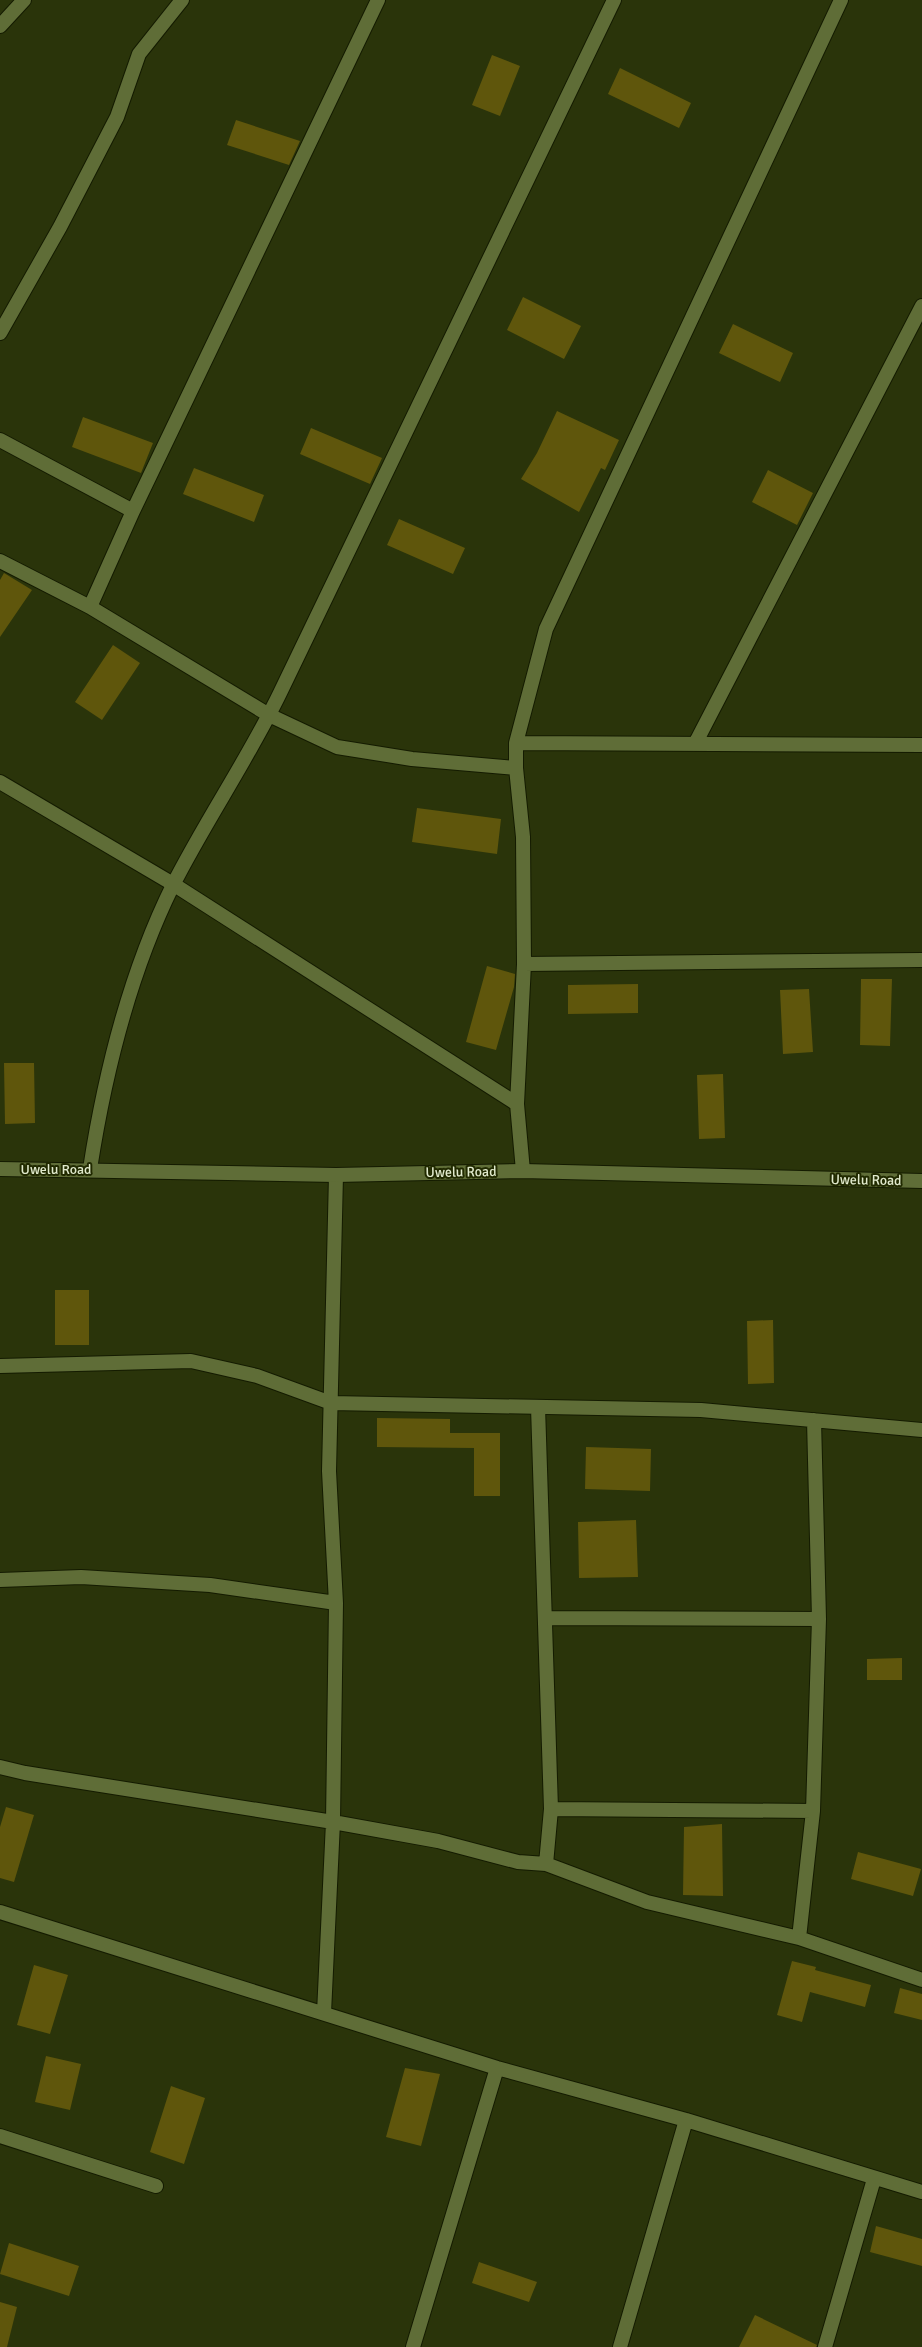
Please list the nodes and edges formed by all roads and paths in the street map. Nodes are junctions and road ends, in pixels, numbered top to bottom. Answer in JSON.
{"nodes":[{"id":1,"x":24,"y":0,"type":"edge"},
{"id":2,"x":182,"y":0,"type":"edge"},
{"id":3,"x":378,"y":0,"type":"edge"},
{"id":4,"x":614,"y":0,"type":"edge"},
{"id":5,"x":841,"y":0,"type":"edge"},
{"id":6,"x":0,"y":26,"type":"edge"},
{"id":7,"x":922,"y":306,"type":"edge"},
{"id":8,"x":0,"y":333,"type":"edge"},
{"id":9,"x":0,"y":440,"type":"edge"},
{"id":10,"x":132,"y":511,"type":"junction"},
{"id":11,"x":0,"y":561,"type":"edge"},
{"id":12,"x":90,"y":607,"type":"junction"},
{"id":13,"x":269,"y":715,"type":"junction"},
{"id":14,"x":516,"y":743,"type":"junction"},
{"id":15,"x":695,"y":744,"type":"junction"},
{"id":16,"x":922,"y":745,"type":"edge"},
{"id":17,"x":516,"y":768,"type":"junction"},
{"id":18,"x":0,"y":782,"type":"edge"},
{"id":19,"x":173,"y":884,"type":"junction"},
{"id":20,"x":922,"y":960,"type":"edge"},
{"id":21,"x":524,"y":964,"type":"junction"},
{"id":22,"x":517,"y":1104,"type":"junction"},
{"id":23,"x":0,"y":1169,"type":"edge"},
{"id":24,"x":90,"y":1169,"type":"junction"},
{"id":25,"x":523,"y":1171,"type":"junction"},
{"id":26,"x":336,"y":1175,"type":"junction"},
{"id":27,"x":922,"y":1181,"type":"edge"},
{"id":28,"x":0,"y":1366,"type":"edge"},
{"id":29,"x":331,"y":1403,"type":"junction"},
{"id":30,"x":538,"y":1407,"type":"junction"},
{"id":31,"x":814,"y":1420,"type":"junction"},
{"id":32,"x":922,"y":1430,"type":"edge"},
{"id":33,"x":0,"y":1580,"type":"edge"},
{"id":34,"x":336,"y":1603,"type":"junction"},
{"id":35,"x":545,"y":1618,"type":"junction"},
{"id":36,"x":819,"y":1619,"type":"junction"},
{"id":37,"x":0,"y":1767,"type":"edge"},
{"id":38,"x":551,"y":1809,"type":"junction"},
{"id":39,"x":813,"y":1811,"type":"junction"},
{"id":40,"x":333,"y":1822,"type":"junction"},
{"id":41,"x":546,"y":1864,"type":"junction"},
{"id":42,"x":0,"y":1912,"type":"edge"},
{"id":43,"x":799,"y":1938,"type":"junction"},
{"id":44,"x":922,"y":1980,"type":"edge"},
{"id":45,"x":324,"y":2013,"type":"junction"},
{"id":46,"x":497,"y":2068,"type":"junction"},
{"id":47,"x":686,"y":2120,"type":"junction"},
{"id":48,"x":0,"y":2136,"type":"edge"},
{"id":49,"x":874,"y":2179,"type":"junction"},
{"id":50,"x":156,"y":2186,"type":"dead end"},
{"id":51,"x":922,"y":2192,"type":"edge"},
{"id":52,"x":413,"y":2347,"type":"edge"},
{"id":53,"x":620,"y":2347,"type":"edge"},
{"id":54,"x":825,"y":2347,"type":"edge"}],
"edges":[{"from":1,"to":6,"type":"street"},
{"from":2,"to":8,"type":"street"},
{"from":3,"to":10,"type":"street"},
{"from":4,"to":13,"type":"street"},
{"from":5,"to":14,"type":"street"},
{"from":7,"to":15,"type":"street"},
{"from":9,"to":10,"type":"street"},
{"from":10,"to":12,"type":"street"},
{"from":11,"to":12,"type":"street"},
{"from":12,"to":13,"type":"street"},
{"from":13,"to":17,"type":"street"},
{"from":13,"to":19,"type":"street"},
{"from":14,"to":15,"type":"street"},
{"from":14,"to":17,"type":"street"},
{"from":15,"to":16,"type":"street"},
{"from":17,"to":21,"type":"street"},
{"from":18,"to":19,"type":"street"},
{"from":19,"to":22,"type":"street"},
{"from":19,"to":24,"type":"street"},
{"from":20,"to":21,"type":"street"},
{"from":21,"to":22,"type":"street"},
{"from":22,"to":25,"type":"street"},
{"from":23,"to":24,"type":"street","name":"Uwelu Road"},
{"from":24,"to":26,"type":"street","name":"Uwelu Road"},
{"from":25,"to":26,"type":"street","name":"Uwelu Road"},
{"from":25,"to":27,"type":"street","name":"Uwelu Road"},
{"from":26,"to":29,"type":"street"},
{"from":28,"to":29,"type":"street"},
{"from":29,"to":30,"type":"street"},
{"from":29,"to":34,"type":"street"},
{"from":30,"to":31,"type":"street"},
{"from":30,"to":35,"type":"street"},
{"from":31,"to":32,"type":"street"},
{"from":31,"to":36,"type":"street"},
{"from":33,"to":34,"type":"street"},
{"from":34,"to":40,"type":"street"},
{"from":35,"to":36,"type":"street"},
{"from":35,"to":38,"type":"street"},
{"from":36,"to":39,"type":"street"},
{"from":37,"to":40,"type":"street"},
{"from":38,"to":39,"type":"street"},
{"from":38,"to":41,"type":"street"},
{"from":39,"to":43,"type":"street"},
{"from":40,"to":41,"type":"street"},
{"from":40,"to":45,"type":"street"},
{"from":41,"to":43,"type":"street"},
{"from":42,"to":45,"type":"street"},
{"from":43,"to":44,"type":"street"},
{"from":45,"to":46,"type":"street"},
{"from":46,"to":47,"type":"street"},
{"from":46,"to":52,"type":"street"},
{"from":47,"to":49,"type":"street"},
{"from":47,"to":53,"type":"street"},
{"from":48,"to":50,"type":"street"},
{"from":49,"to":51,"type":"street"},
{"from":49,"to":54,"type":"street"}]}
